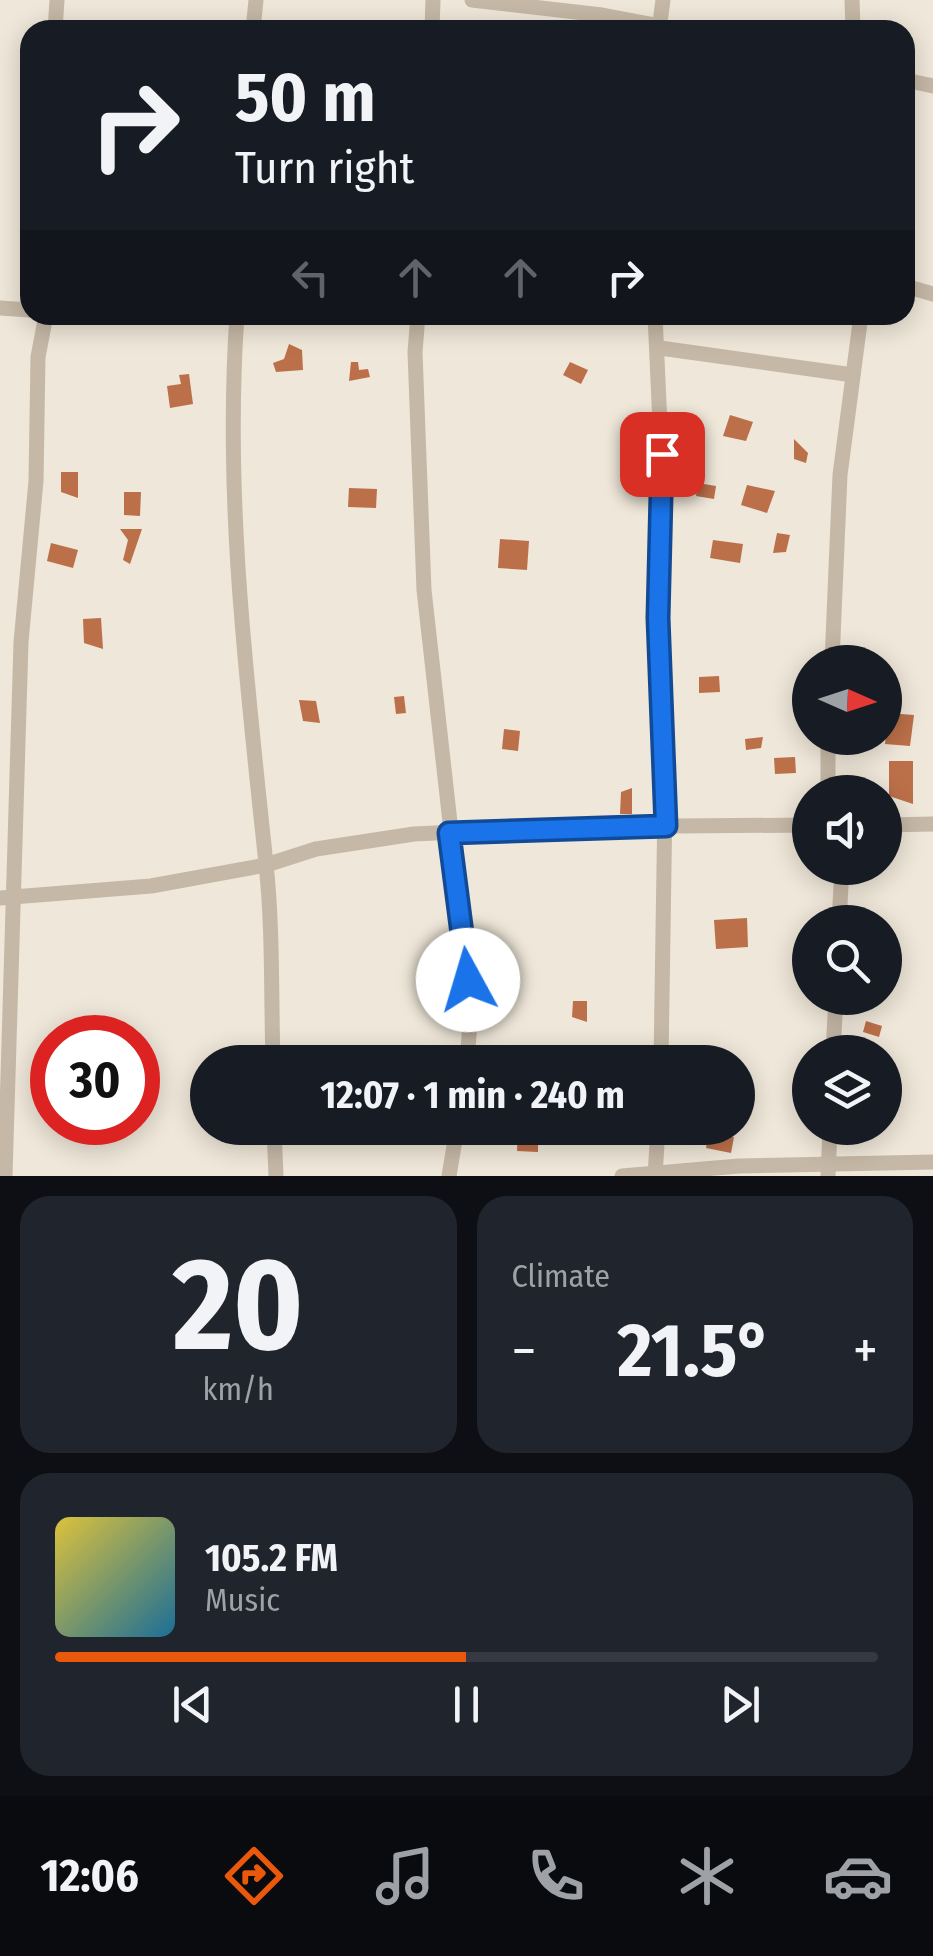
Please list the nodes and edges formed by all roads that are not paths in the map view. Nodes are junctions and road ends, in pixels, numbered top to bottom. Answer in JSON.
{"nodes":[{"id":1,"x":472,"y":0,"type":"edge"},
{"id":2,"x":606,"y":20,"type":"edge"},
{"id":3,"x":44,"y":325,"type":"edge"},
{"id":4,"x":236,"y":325,"type":"edge"},
{"id":5,"x":417,"y":325,"type":"edge"},
{"id":6,"x":657,"y":325,"type":"edge"},
{"id":7,"x":860,"y":325,"type":"edge"},
{"id":8,"x":660,"y":348,"type":"junction"},
{"id":9,"x":852,"y":375,"type":"junction"},
{"id":10,"x":833,"y":645,"type":"edge"},
{"id":11,"x":933,"y":824,"type":"edge"},
{"id":12,"x":792,"y":825,"type":"edge"},
{"id":13,"x":902,"y":825,"type":"edge"},
{"id":14,"x":666,"y":826,"type":"junction"},
{"id":15,"x":449,"y":833,"type":"junction"},
{"id":16,"x":266,"y":865,"type":"junction"},
{"id":17,"x":6,"y":899,"type":"edge"},
{"id":18,"x":272,"y":1045,"type":"edge"},
{"id":19,"x":469,"y":1045,"type":"edge"},
{"id":20,"x":662,"y":1045,"type":"edge"},
{"id":21,"x":275,"y":1145,"type":"edge"},
{"id":22,"x":454,"y":1145,"type":"edge"},
{"id":23,"x":657,"y":1145,"type":"edge"},
{"id":24,"x":829,"y":1145,"type":"edge"},
{"id":25,"x":933,"y":1162,"type":"edge"},
{"id":26,"x":828,"y":1170,"type":"edge"},
{"id":27,"x":655,"y":1175,"type":"edge"},
{"id":28,"x":5,"y":1176,"type":"edge"},
{"id":29,"x":276,"y":1176,"type":"edge"},
{"id":30,"x":449,"y":1176,"type":"edge"},
{"id":31,"x":622,"y":1176,"type":"edge"}],
"edges":[{"from":1,"to":2,"type":"street"},
{"from":3,"to":17,"type":"street"},
{"from":4,"to":16,"type":"street"},
{"from":5,"to":15,"type":"street"},
{"from":6,"to":8,"type":"street"},
{"from":7,"to":9,"type":"street"},
{"from":8,"to":9,"type":"street"},
{"from":8,"to":14,"type":"street"},
{"from":9,"to":10,"type":"street"},
{"from":11,"to":13,"type":"street"},
{"from":12,"to":14,"type":"street"},
{"from":14,"to":15,"type":"street"},
{"from":14,"to":20,"type":"street"},
{"from":15,"to":16,"type":"street"},
{"from":15,"to":19,"type":"street"},
{"from":16,"to":17,"type":"street"},
{"from":16,"to":18,"type":"street"},
{"from":17,"to":28,"type":"street"},
{"from":21,"to":29,"type":"street"},
{"from":22,"to":30,"type":"street"},
{"from":23,"to":27,"type":"street"},
{"from":24,"to":26,"type":"street"},
{"from":25,"to":26,"type":"street"},
{"from":26,"to":27,"type":"street"},
{"from":27,"to":31,"type":"street"}]}
